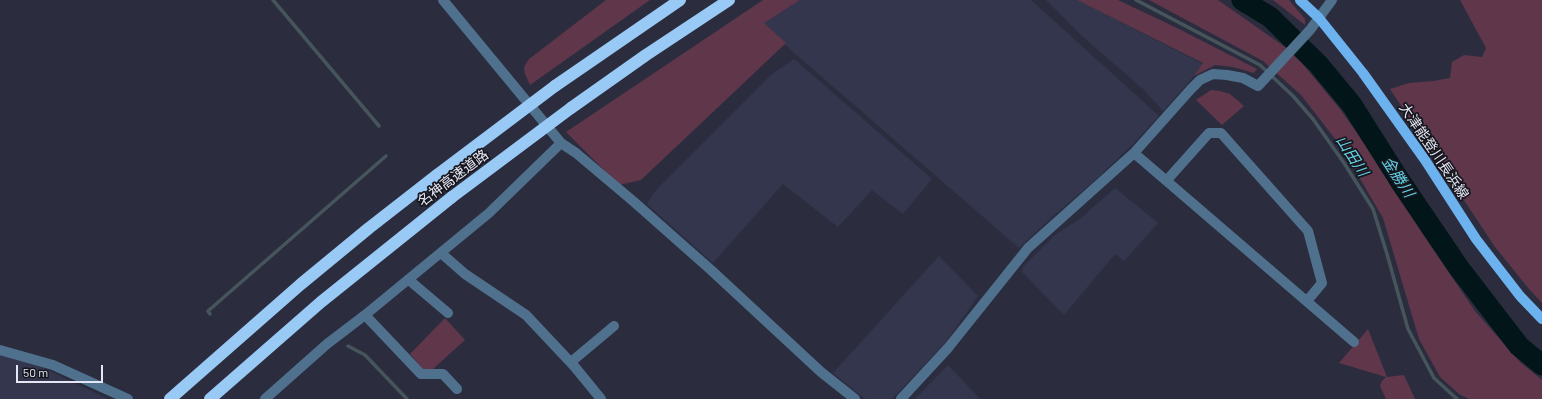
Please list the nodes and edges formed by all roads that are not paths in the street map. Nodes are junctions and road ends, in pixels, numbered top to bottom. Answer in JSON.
{"nodes":[{"id":1,"x":443,"y":0,"type":"edge"},
{"id":2,"x":680,"y":0,"type":"edge"},
{"id":3,"x":729,"y":0,"type":"edge"},
{"id":4,"x":1300,"y":0,"type":"edge"},
{"id":5,"x":1332,"y":0,"type":"edge"},
{"id":6,"x":1319,"y":18,"type":"junction"},
{"id":7,"x":561,"y":143,"type":"junction"},
{"id":8,"x":1134,"y":152,"type":"junction"},
{"id":9,"x":1166,"y":180,"type":"junction"},
{"id":10,"x":441,"y":253,"type":"junction"},
{"id":11,"x":409,"y":280,"type":"junction"},
{"id":12,"x":1307,"y":301,"type":"junction"},
{"id":13,"x":448,"y":313,"type":"dead end"},
{"id":14,"x":365,"y":315,"type":"junction"},
{"id":15,"x":1542,"y":319,"type":"edge"},
{"id":16,"x":614,"y":326,"type":"dead end"},
{"id":17,"x":1354,"y":342,"type":"dead end"},
{"id":18,"x":0,"y":350,"type":"edge"},
{"id":19,"x":571,"y":362,"type":"junction"},
{"id":20,"x":457,"y":389,"type":"dead end"},
{"id":21,"x":128,"y":399,"type":"edge"},
{"id":22,"x":170,"y":399,"type":"edge"},
{"id":23,"x":210,"y":399,"type":"edge"},
{"id":24,"x":265,"y":399,"type":"edge"},
{"id":25,"x":601,"y":399,"type":"edge"},
{"id":26,"x":855,"y":399,"type":"edge"},
{"id":27,"x":901,"y":399,"type":"edge"}],
"edges":[{"from":1,"to":7,"type":"street"},
{"from":2,"to":22,"type":"highway","name":"名神高速道路","bridge":true},
{"from":3,"to":23,"type":"highway","name":"名神高速道路","bridge":true},
{"from":4,"to":6,"type":"main road","name":"大津能登川長浜線"},
{"from":5,"to":6,"type":"street"},
{"from":6,"to":8,"type":"street"},
{"from":6,"to":15,"type":"main road","name":"大津能登川長浜線"},
{"from":7,"to":10,"type":"street"},
{"from":7,"to":26,"type":"street"},
{"from":8,"to":9,"type":"street"},
{"from":8,"to":27,"type":"street"},
{"from":9,"to":12,"type":"street"},
{"from":9,"to":12,"type":"street"},
{"from":10,"to":11,"type":"street"},
{"from":10,"to":19,"type":"street"},
{"from":11,"to":13,"type":"street"},
{"from":11,"to":14,"type":"street"},
{"from":12,"to":17,"type":"street"},
{"from":14,"to":20,"type":"street"},
{"from":14,"to":24,"type":"street"},
{"from":16,"to":19,"type":"street"},
{"from":18,"to":21,"type":"street"},
{"from":19,"to":25,"type":"street"}]}
